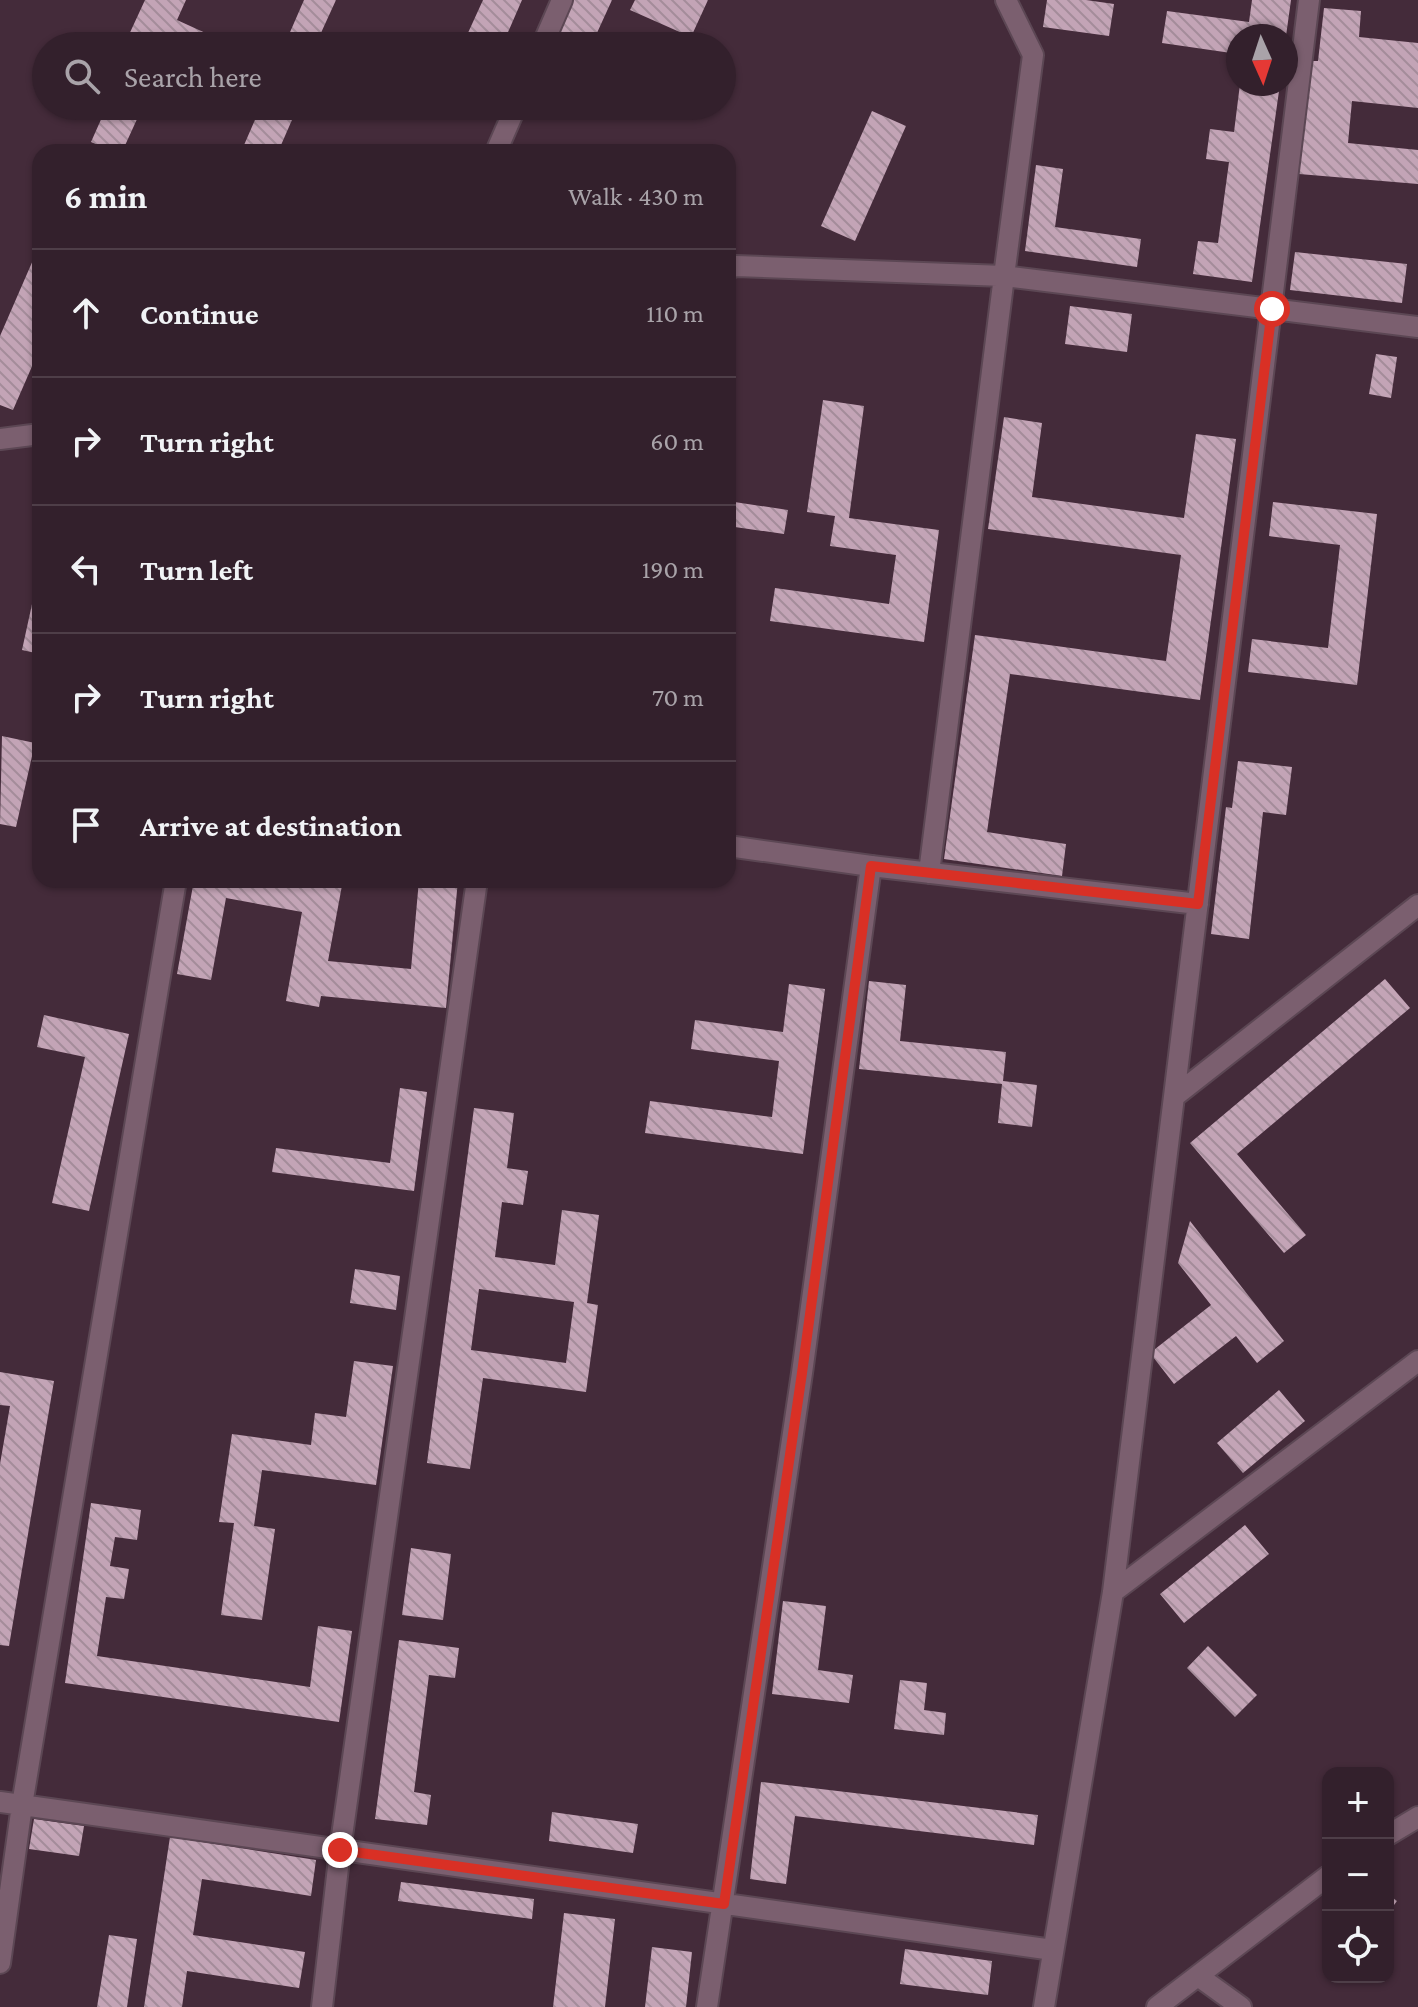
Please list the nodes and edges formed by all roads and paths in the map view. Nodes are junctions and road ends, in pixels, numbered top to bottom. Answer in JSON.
{"nodes":[{"id":1,"x":562,"y":0,"type":"edge"},
{"id":2,"x":1309,"y":0,"type":"edge"},
{"id":3,"x":1003,"y":1,"type":"edge"},
{"id":4,"x":548,"y":32,"type":"edge"},
{"id":5,"x":510,"y":120,"type":"edge"},
{"id":6,"x":499,"y":144,"type":"edge"},
{"id":7,"x":736,"y":266,"type":"edge"},
{"id":8,"x":1004,"y":276,"type":"junction"},
{"id":9,"x":1272,"y":309,"type":"junction"},
{"id":10,"x":1418,"y":327,"type":"edge"},
{"id":11,"x":32,"y":435,"type":"edge"},
{"id":12,"x":0,"y":439,"type":"edge"},
{"id":13,"x":736,"y":847,"type":"edge"},
{"id":14,"x":871,"y":866,"type":"junction"},
{"id":15,"x":929,"y":873,"type":"junction"},
{"id":16,"x":175,"y":888,"type":"edge"},
{"id":17,"x":476,"y":888,"type":"edge"},
{"id":18,"x":1198,"y":904,"type":"junction"},
{"id":19,"x":1418,"y":905,"type":"edge"},
{"id":20,"x":1175,"y":1096,"type":"junction"},
{"id":21,"x":1418,"y":1361,"type":"edge"},
{"id":22,"x":1113,"y":1592,"type":"junction"},
{"id":23,"x":0,"y":1802,"type":"edge"},
{"id":24,"x":22,"y":1805,"type":"junction"},
{"id":25,"x":1418,"y":1817,"type":"edge"},
{"id":26,"x":1394,"y":1831,"type":"edge"},
{"id":27,"x":340,"y":1850,"type":"junction"},
{"id":28,"x":1322,"y":1881,"type":"edge"},
{"id":29,"x":724,"y":1904,"type":"junction"},
{"id":30,"x":1053,"y":1950,"type":"junction"},
{"id":31,"x":0,"y":1963,"type":"edge"},
{"id":32,"x":1198,"y":1976,"type":"junction"},
{"id":33,"x":322,"y":2007,"type":"edge"},
{"id":34,"x":707,"y":2007,"type":"edge"},
{"id":35,"x":1044,"y":2007,"type":"edge"},
{"id":36,"x":1157,"y":2007,"type":"edge"},
{"id":37,"x":1241,"y":2007,"type":"edge"}],
"edges":[{"from":1,"to":4,"type":"street"},
{"from":2,"to":9,"type":"street"},
{"from":3,"to":8,"type":"street"},
{"from":5,"to":6,"type":"street"},
{"from":7,"to":8,"type":"street"},
{"from":8,"to":9,"type":"street"},
{"from":8,"to":15,"type":"street"},
{"from":9,"to":10,"type":"street"},
{"from":9,"to":18,"type":"street"},
{"from":11,"to":12,"type":"street"},
{"from":13,"to":14,"type":"street"},
{"from":14,"to":15,"type":"street"},
{"from":14,"to":29,"type":"street"},
{"from":15,"to":18,"type":"street"},
{"from":16,"to":24,"type":"street"},
{"from":17,"to":27,"type":"street"},
{"from":18,"to":20,"type":"street"},
{"from":19,"to":20,"type":"street"},
{"from":20,"to":22,"type":"street"},
{"from":21,"to":22,"type":"street"},
{"from":22,"to":30,"type":"street"},
{"from":23,"to":24,"type":"street"},
{"from":24,"to":27,"type":"street"},
{"from":24,"to":31,"type":"street"},
{"from":25,"to":26,"type":"street"},
{"from":27,"to":29,"type":"street"},
{"from":27,"to":33,"type":"street"},
{"from":28,"to":32,"type":"street"},
{"from":29,"to":30,"type":"street"},
{"from":29,"to":34,"type":"street"},
{"from":30,"to":35,"type":"street"},
{"from":32,"to":36,"type":"street"},
{"from":32,"to":37,"type":"street"}]}
